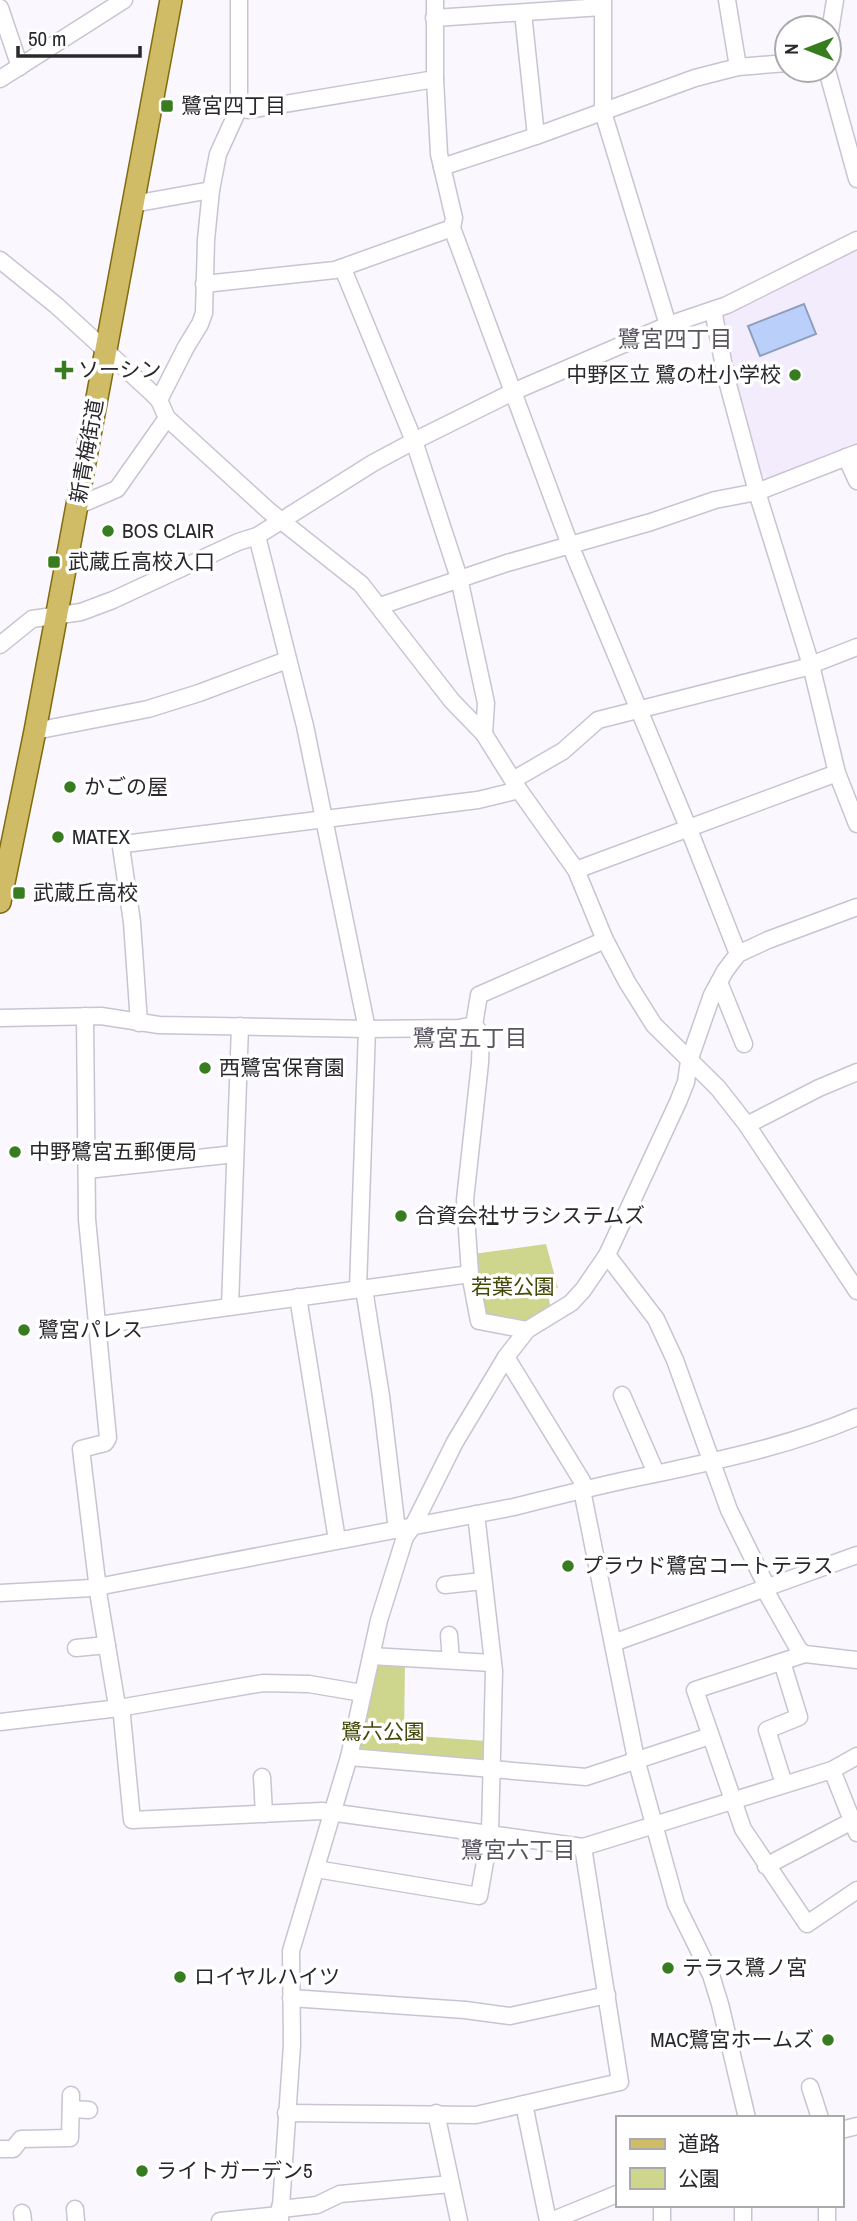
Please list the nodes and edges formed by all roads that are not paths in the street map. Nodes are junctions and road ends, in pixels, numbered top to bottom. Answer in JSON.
{"nodes":[{"id":1,"x":124,"y":0,"type":"edge"},
{"id":2,"x":171,"y":0,"type":"edge"},
{"id":3,"x":239,"y":0,"type":"edge"},
{"id":4,"x":435,"y":0,"type":"edge"},
{"id":5,"x":727,"y":0,"type":"edge"},
{"id":6,"x":603,"y":3,"type":"edge"},
{"id":7,"x":0,"y":8,"type":"edge"},
{"id":8,"x":523,"y":13,"type":"junction"},
{"id":9,"x":435,"y":18,"type":"junction"},
{"id":10,"x":773,"y":64,"type":"edge"},
{"id":11,"x":20,"y":67,"type":"junction"},
{"id":12,"x":738,"y":68,"type":"junction"},
{"id":13,"x":0,"y":79,"type":"edge"},
{"id":14,"x":435,"y":79,"type":"junction"},
{"id":15,"x":831,"y":84,"type":"edge"},
{"id":16,"x":239,"y":108,"type":"junction"},
{"id":17,"x":603,"y":112,"type":"junction"},
{"id":18,"x":536,"y":136,"type":"junction"},
{"id":19,"x":442,"y":167,"type":"junction"},
{"id":20,"x":857,"y":180,"type":"edge"},
{"id":21,"x":211,"y":190,"type":"junction"},
{"id":22,"x":133,"y":205,"type":"junction"},
{"id":23,"x":452,"y":228,"type":"junction"},
{"id":24,"x":857,"y":240,"type":"edge"},
{"id":25,"x":0,"y":260,"type":"edge"},
{"id":26,"x":343,"y":269,"type":"junction"},
{"id":27,"x":204,"y":284,"type":"junction"},
{"id":28,"x":713,"y":310,"type":"junction"},
{"id":29,"x":668,"y":325,"type":"junction"},
{"id":30,"x":105,"y":352,"type":"junction"},
{"id":31,"x":515,"y":391,"type":"junction"},
{"id":32,"x":159,"y":400,"type":"junction"},
{"id":33,"x":167,"y":418,"type":"junction"},
{"id":34,"x":414,"y":441,"type":"junction"},
{"id":35,"x":851,"y":455,"type":"edge"},
{"id":36,"x":857,"y":481,"type":"edge"},
{"id":37,"x":757,"y":492,"type":"junction"},
{"id":38,"x":77,"y":506,"type":"junction"},
{"id":39,"x":282,"y":520,"type":"junction"},
{"id":40,"x":257,"y":536,"type":"junction"},
{"id":41,"x":570,"y":545,"type":"junction"},
{"id":42,"x":459,"y":578,"type":"junction"},
{"id":43,"x":380,"y":606,"type":"junction"},
{"id":44,"x":55,"y":615,"type":"junction"},
{"id":45,"x":0,"y":645,"type":"edge"},
{"id":46,"x":857,"y":647,"type":"edge"},
{"id":47,"x":287,"y":660,"type":"junction"},
{"id":48,"x":811,"y":665,"type":"junction"},
{"id":49,"x":640,"y":710,"type":"junction"},
{"id":50,"x":35,"y":731,"type":"junction"},
{"id":51,"x":484,"y":734,"type":"junction"},
{"id":52,"x":837,"y":773,"type":"junction"},
{"id":53,"x":516,"y":785,"type":"junction"},
{"id":54,"x":325,"y":818,"type":"junction"},
{"id":55,"x":857,"y":824,"type":"edge"},
{"id":56,"x":688,"y":827,"type":"junction"},
{"id":57,"x":576,"y":870,"type":"junction"},
{"id":58,"x":0,"y":902,"type":"edge"},
{"id":59,"x":857,"y":907,"type":"edge"},
{"id":60,"x":605,"y":940,"type":"junction"},
{"id":61,"x":738,"y":954,"type":"junction"},
{"id":62,"x":719,"y":982,"type":"junction"},
{"id":63,"x":85,"y":1016,"type":"junction"},
{"id":64,"x":0,"y":1018,"type":"edge"},
{"id":65,"x":139,"y":1023,"type":"junction"},
{"id":66,"x":474,"y":1025,"type":"junction"},
{"id":67,"x":240,"y":1026,"type":"junction"},
{"id":68,"x":367,"y":1028,"type":"junction"},
{"id":69,"x":744,"y":1044,"type":"dead end"},
{"id":70,"x":689,"y":1061,"type":"junction"},
{"id":71,"x":857,"y":1072,"type":"edge"},
{"id":72,"x":747,"y":1125,"type":"junction"},
{"id":73,"x":235,"y":1154,"type":"junction"},
{"id":74,"x":87,"y":1170,"type":"junction"},
{"id":75,"x":607,"y":1255,"type":"junction"},
{"id":76,"x":857,"y":1260,"type":"edge"},
{"id":77,"x":841,"y":1266,"type":"junction"},
{"id":78,"x":470,"y":1274,"type":"junction"},
{"id":79,"x":361,"y":1288,"type":"junction"},
{"id":80,"x":857,"y":1291,"type":"edge"},
{"id":81,"x":298,"y":1297,"type":"junction"},
{"id":82,"x":230,"y":1306,"type":"junction"},
{"id":83,"x":98,"y":1325,"type":"junction"},
{"id":84,"x":527,"y":1331,"type":"junction"},
{"id":85,"x":506,"y":1357,"type":"junction"},
{"id":86,"x":622,"y":1395,"type":"dead end"},
{"id":87,"x":857,"y":1417,"type":"edge"},
{"id":88,"x":712,"y":1463,"type":"junction"},
{"id":89,"x":656,"y":1474,"type":"junction"},
{"id":90,"x":582,"y":1490,"type":"junction"},
{"id":91,"x":475,"y":1514,"type":"junction"},
{"id":92,"x":405,"y":1528,"type":"junction"},
{"id":93,"x":337,"y":1539,"type":"junction"},
{"id":94,"x":857,"y":1555,"type":"edge"},
{"id":95,"x":483,"y":1581,"type":"junction"},
{"id":96,"x":445,"y":1585,"type":"dead end"},
{"id":97,"x":98,"y":1587,"type":"junction"},
{"id":98,"x":765,"y":1590,"type":"junction"},
{"id":99,"x":0,"y":1594,"type":"edge"},
{"id":100,"x":449,"y":1635,"type":"dead end"},
{"id":101,"x":612,"y":1643,"type":"junction"},
{"id":102,"x":107,"y":1645,"type":"junction"},
{"id":103,"x":76,"y":1648,"type":"dead end"},
{"id":104,"x":805,"y":1654,"type":"junction"},
{"id":105,"x":371,"y":1656,"type":"junction"},
{"id":106,"x":450,"y":1660,"type":"junction"},
{"id":107,"x":857,"y":1660,"type":"edge"},
{"id":108,"x":782,"y":1662,"type":"junction"},
{"id":109,"x":492,"y":1663,"type":"junction"},
{"id":110,"x":362,"y":1693,"type":"junction"},
{"id":111,"x":119,"y":1708,"type":"junction"},
{"id":112,"x":0,"y":1722,"type":"edge"},
{"id":113,"x":710,"y":1736,"type":"junction"},
{"id":114,"x":857,"y":1756,"type":"edge"},
{"id":115,"x":349,"y":1757,"type":"junction"},
{"id":116,"x":636,"y":1759,"type":"junction"},
{"id":117,"x":491,"y":1769,"type":"junction"},
{"id":118,"x":832,"y":1770,"type":"junction"},
{"id":119,"x":262,"y":1777,"type":"dead end"},
{"id":120,"x":784,"y":1784,"type":"junction"},
{"id":121,"x":732,"y":1801,"type":"junction"},
{"id":122,"x":264,"y":1814,"type":"junction"},
{"id":123,"x":333,"y":1814,"type":"junction"},
{"id":124,"x":655,"y":1824,"type":"junction"},
{"id":125,"x":854,"y":1827,"type":"edge"},
{"id":126,"x":491,"y":1833,"type":"junction"},
{"id":127,"x":583,"y":1847,"type":"junction"},
{"id":128,"x":766,"y":1866,"type":"junction"},
{"id":129,"x":316,"y":1868,"type":"junction"},
{"id":130,"x":857,"y":1890,"type":"edge"},
{"id":131,"x":607,"y":1995,"type":"junction"},
{"id":132,"x":291,"y":1998,"type":"junction"},
{"id":133,"x":810,"y":2087,"type":"dead end"},
{"id":134,"x":524,"y":2104,"type":"junction"},
{"id":135,"x":89,"y":2110,"type":"dead end"},
{"id":136,"x":286,"y":2113,"type":"junction"},
{"id":137,"x":436,"y":2113,"type":"junction"},
{"id":138,"x":747,"y":2116,"type":"edge"},
{"id":139,"x":819,"y":2116,"type":"edge"},
{"id":140,"x":16,"y":2123,"type":"dead end"},
{"id":141,"x":18,"y":2143,"type":"junction"},
{"id":142,"x":0,"y":2149,"type":"edge"},
{"id":143,"x":451,"y":2184,"type":"junction"},
{"id":144,"x":616,"y":2194,"type":"edge"},
{"id":145,"x":279,"y":2214,"type":"edge"},
{"id":146,"x":220,"y":2221,"type":"edge"},
{"id":147,"x":459,"y":2221,"type":"edge"},
{"id":148,"x":549,"y":2221,"type":"edge"}],
"edges":[{"from":1,"to":11,"type":"street"},
{"from":2,"to":22,"type":"main road","name":"新青梅街道"},
{"from":3,"to":16,"type":"street"},
{"from":4,"to":9,"type":"street"},
{"from":5,"to":12,"type":"street"},
{"from":6,"to":8,"type":"street"},
{"from":6,"to":17,"type":"street"},
{"from":7,"to":11,"type":"street"},
{"from":8,"to":9,"type":"street"},
{"from":8,"to":18,"type":"street"},
{"from":9,"to":14,"type":"street"},
{"from":10,"to":12,"type":"street"},
{"from":11,"to":13,"type":"street"},
{"from":12,"to":17,"type":"street"},
{"from":14,"to":16,"type":"street"},
{"from":14,"to":19,"type":"street"},
{"from":15,"to":20,"type":"street"},
{"from":16,"to":21,"type":"street"},
{"from":17,"to":18,"type":"street"},
{"from":17,"to":29,"type":"street"},
{"from":18,"to":19,"type":"street"},
{"from":19,"to":23,"type":"street"},
{"from":21,"to":22,"type":"street"},
{"from":21,"to":27,"type":"street"},
{"from":22,"to":30,"type":"main road","name":"新青梅街道"},
{"from":23,"to":26,"type":"street"},
{"from":23,"to":31,"type":"street"},
{"from":24,"to":28,"type":"street"},
{"from":25,"to":30,"type":"street"},
{"from":26,"to":27,"type":"street"},
{"from":26,"to":34,"type":"street"},
{"from":27,"to":32,"type":"street"},
{"from":28,"to":29,"type":"street"},
{"from":28,"to":37,"type":"street"},
{"from":29,"to":31,"type":"street"},
{"from":30,"to":32,"type":"street"},
{"from":30,"to":38,"type":"main road","name":"新青梅街道"},
{"from":31,"to":34,"type":"street"},
{"from":31,"to":41,"type":"street"},
{"from":32,"to":33,"type":"street"},
{"from":33,"to":38,"type":"street"},
{"from":33,"to":39,"type":"street"},
{"from":34,"to":39,"type":"street"},
{"from":34,"to":42,"type":"street"},
{"from":35,"to":36,"type":"street"},
{"from":35,"to":37,"type":"street"},
{"from":37,"to":41,"type":"street"},
{"from":37,"to":48,"type":"street"},
{"from":38,"to":44,"type":"main road","name":"新青梅街道"},
{"from":39,"to":40,"type":"street"},
{"from":39,"to":43,"type":"street"},
{"from":40,"to":44,"type":"street"},
{"from":40,"to":47,"type":"street"},
{"from":41,"to":42,"type":"street"},
{"from":41,"to":49,"type":"street"},
{"from":42,"to":43,"type":"street"},
{"from":42,"to":51,"type":"street"},
{"from":43,"to":51,"type":"street"},
{"from":44,"to":45,"type":"street"},
{"from":44,"to":50,"type":"main road","name":"新青梅街道"},
{"from":46,"to":48,"type":"street"},
{"from":47,"to":50,"type":"street"},
{"from":47,"to":54,"type":"street"},
{"from":48,"to":49,"type":"street"},
{"from":48,"to":52,"type":"street"},
{"from":49,"to":53,"type":"street"},
{"from":49,"to":56,"type":"street"},
{"from":50,"to":58,"type":"main road","name":"新青梅街道"},
{"from":51,"to":53,"type":"street"},
{"from":52,"to":55,"type":"street"},
{"from":52,"to":56,"type":"street"},
{"from":53,"to":54,"type":"street"},
{"from":53,"to":57,"type":"street"},
{"from":54,"to":65,"type":"street"},
{"from":54,"to":68,"type":"street"},
{"from":56,"to":57,"type":"street"},
{"from":56,"to":61,"type":"street"},
{"from":57,"to":60,"type":"street"},
{"from":59,"to":61,"type":"street"},
{"from":60,"to":66,"type":"street"},
{"from":60,"to":70,"type":"street"},
{"from":61,"to":62,"type":"street"},
{"from":62,"to":69,"type":"street"},
{"from":62,"to":70,"type":"street"},
{"from":63,"to":64,"type":"street"},
{"from":63,"to":65,"type":"street"},
{"from":63,"to":74,"type":"street"},
{"from":65,"to":67,"type":"street"},
{"from":66,"to":68,"type":"street"},
{"from":66,"to":78,"type":"street"},
{"from":67,"to":68,"type":"street"},
{"from":67,"to":73,"type":"street"},
{"from":68,"to":79,"type":"street"},
{"from":70,"to":72,"type":"street"},
{"from":70,"to":75,"type":"street"},
{"from":71,"to":72,"type":"street"},
{"from":72,"to":77,"type":"street"},
{"from":73,"to":74,"type":"street"},
{"from":73,"to":82,"type":"street"},
{"from":74,"to":83,"type":"street"},
{"from":75,"to":84,"type":"street"},
{"from":75,"to":88,"type":"street"},
{"from":76,"to":77,"type":"street"},
{"from":77,"to":80,"type":"street"},
{"from":78,"to":79,"type":"street"},
{"from":78,"to":84,"type":"street"},
{"from":79,"to":81,"type":"street"},
{"from":79,"to":92,"type":"street"},
{"from":81,"to":82,"type":"street"},
{"from":81,"to":93,"type":"street"},
{"from":82,"to":83,"type":"street"},
{"from":83,"to":97,"type":"street"},
{"from":84,"to":85,"type":"street"},
{"from":85,"to":90,"type":"street"},
{"from":85,"to":92,"type":"street"},
{"from":86,"to":89,"type":"street"},
{"from":87,"to":88,"type":"street"},
{"from":88,"to":89,"type":"street"},
{"from":88,"to":98,"type":"street"},
{"from":89,"to":90,"type":"street"},
{"from":90,"to":91,"type":"street"},
{"from":90,"to":101,"type":"street"},
{"from":91,"to":92,"type":"street"},
{"from":91,"to":95,"type":"street"},
{"from":92,"to":93,"type":"street"},
{"from":92,"to":105,"type":"street"},
{"from":93,"to":97,"type":"street"},
{"from":94,"to":98,"type":"street"},
{"from":95,"to":96,"type":"street"},
{"from":95,"to":109,"type":"street"},
{"from":97,"to":99,"type":"street"},
{"from":97,"to":102,"type":"street"},
{"from":98,"to":101,"type":"street"},
{"from":98,"to":104,"type":"street"},
{"from":100,"to":106,"type":"street"},
{"from":101,"to":116,"type":"street"},
{"from":102,"to":103,"type":"street"},
{"from":102,"to":111,"type":"street"},
{"from":104,"to":107,"type":"street"},
{"from":104,"to":108,"type":"street"},
{"from":105,"to":106,"type":"street"},
{"from":105,"to":110,"type":"street"},
{"from":106,"to":109,"type":"street"},
{"from":108,"to":113,"type":"street"},
{"from":108,"to":120,"type":"street"},
{"from":109,"to":117,"type":"street"},
{"from":110,"to":111,"type":"street"},
{"from":110,"to":115,"type":"street"},
{"from":111,"to":112,"type":"street"},
{"from":111,"to":122,"type":"street"},
{"from":113,"to":116,"type":"street"},
{"from":113,"to":121,"type":"street"},
{"from":114,"to":118,"type":"street"},
{"from":115,"to":117,"type":"street"},
{"from":115,"to":123,"type":"street"},
{"from":116,"to":117,"type":"street"},
{"from":116,"to":124,"type":"street"},
{"from":117,"to":126,"type":"street"},
{"from":118,"to":120,"type":"street"},
{"from":118,"to":125,"type":"street"},
{"from":119,"to":122,"type":"street"},
{"from":120,"to":121,"type":"street"},
{"from":121,"to":124,"type":"street"},
{"from":121,"to":128,"type":"street"},
{"from":122,"to":123,"type":"street"},
{"from":123,"to":126,"type":"street"},
{"from":123,"to":129,"type":"street"},
{"from":124,"to":127,"type":"street"},
{"from":124,"to":138,"type":"street"},
{"from":125,"to":128,"type":"street"},
{"from":126,"to":127,"type":"street"},
{"from":126,"to":129,"type":"street"},
{"from":127,"to":131,"type":"street"},
{"from":128,"to":130,"type":"street"},
{"from":129,"to":132,"type":"street"},
{"from":131,"to":132,"type":"street"},
{"from":131,"to":134,"type":"street"},
{"from":132,"to":136,"type":"street"},
{"from":133,"to":139,"type":"street"},
{"from":134,"to":137,"type":"street"},
{"from":134,"to":148,"type":"street"},
{"from":135,"to":141,"type":"street"},
{"from":136,"to":137,"type":"street"},
{"from":136,"to":145,"type":"street"},
{"from":137,"to":143,"type":"street"},
{"from":140,"to":141,"type":"street"},
{"from":141,"to":142,"type":"street"},
{"from":143,"to":145,"type":"street"},
{"from":143,"to":147,"type":"street"},
{"from":144,"to":148,"type":"street"},
{"from":145,"to":146,"type":"street"}]}
